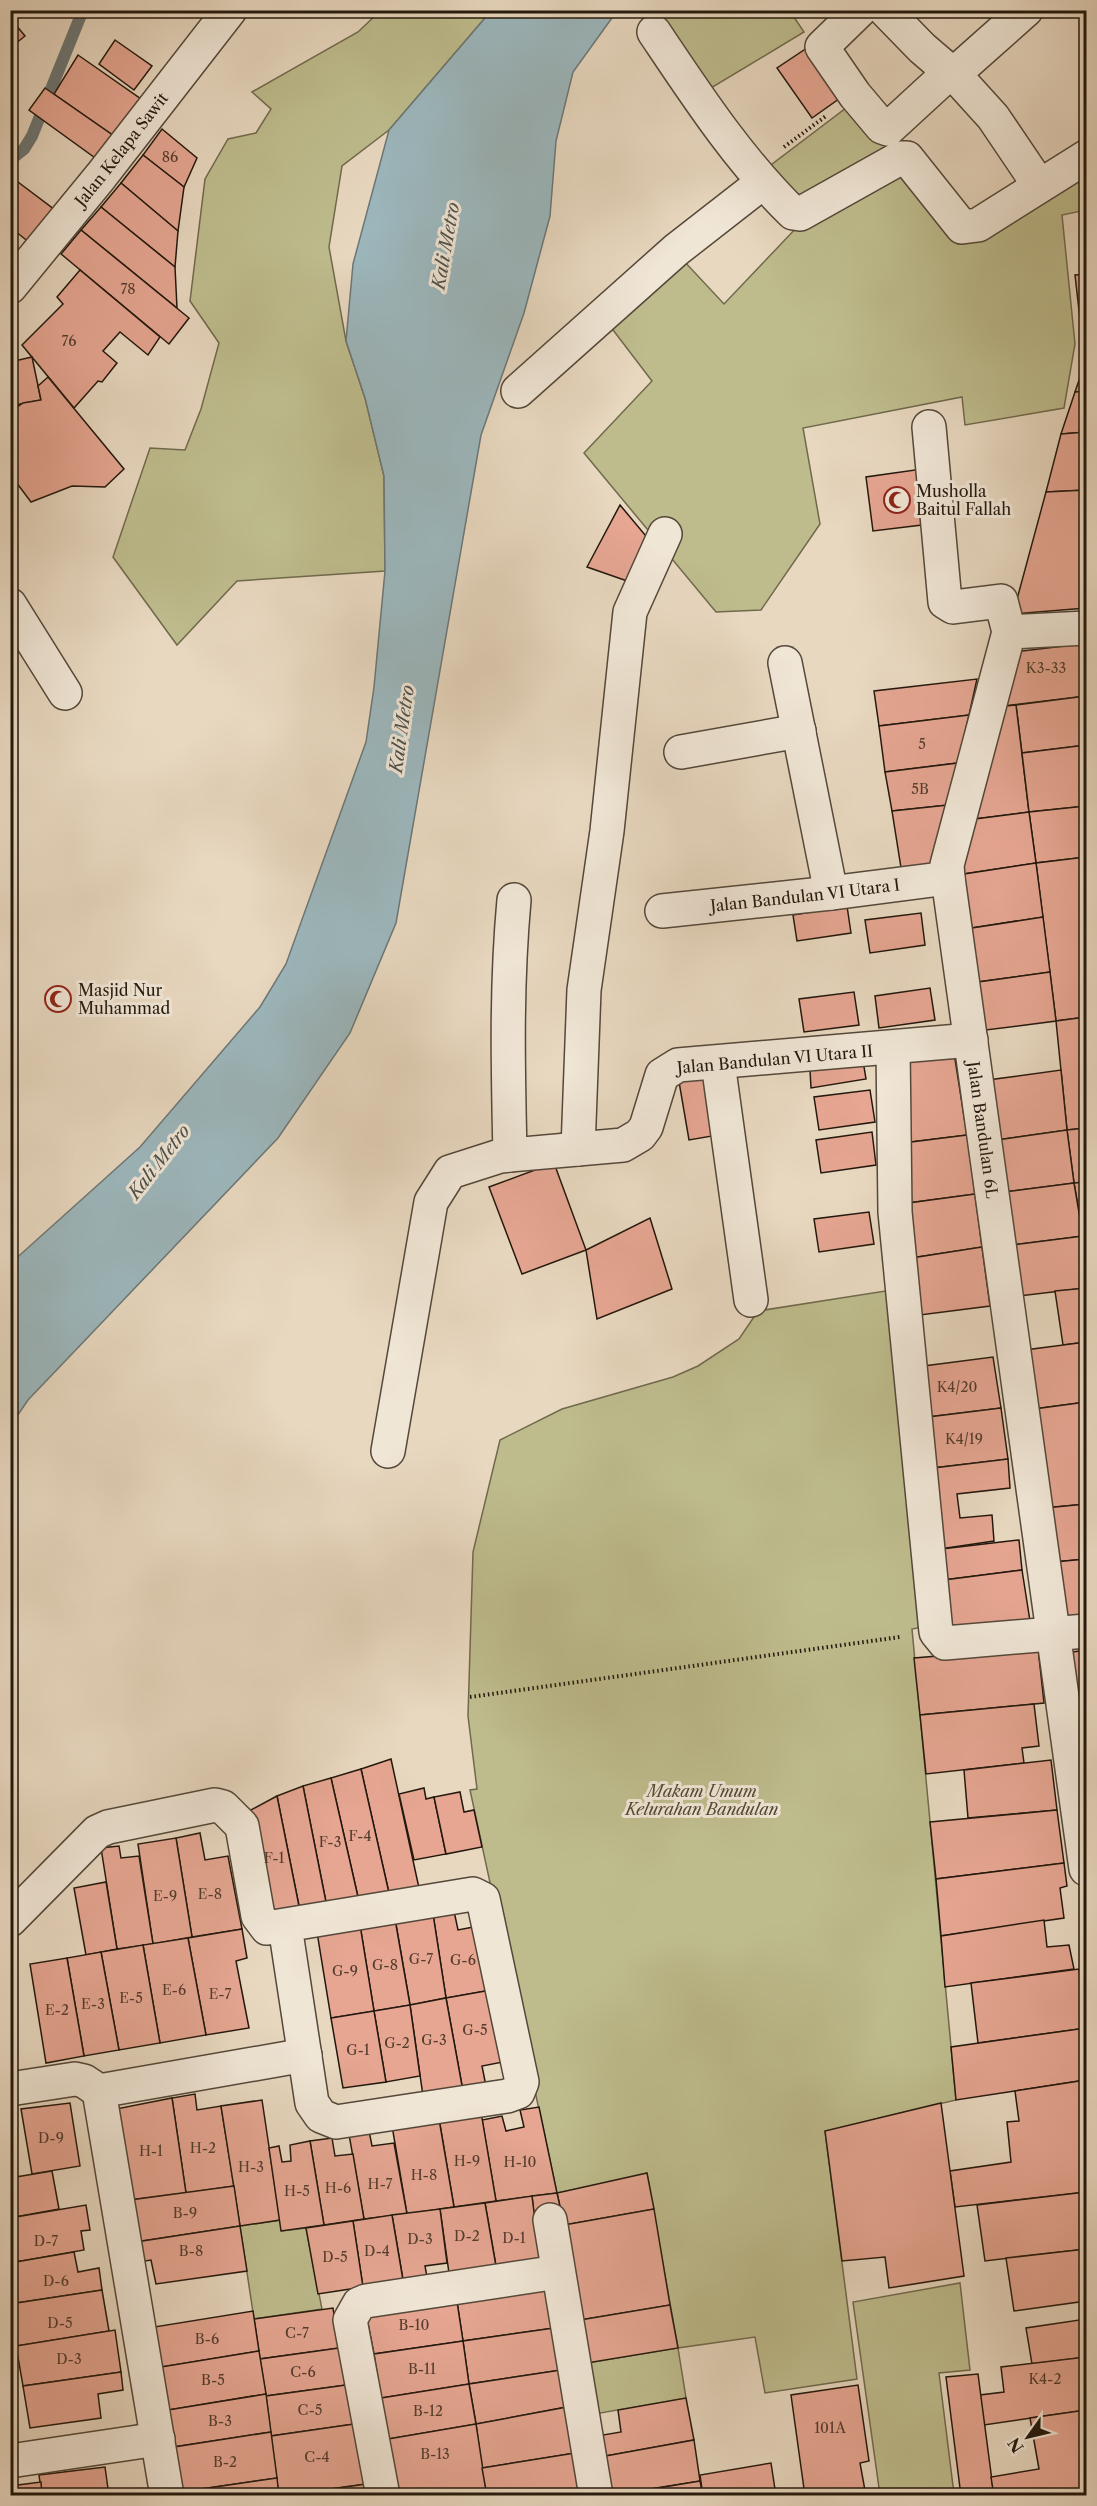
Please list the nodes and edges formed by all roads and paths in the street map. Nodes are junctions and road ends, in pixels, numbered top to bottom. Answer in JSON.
{"nodes":[{"id":1,"x":230,"y":10,"type":"edge"},
{"id":2,"x":860,"y":10,"type":"edge"},
{"id":3,"x":885,"y":10,"type":"edge"},
{"id":4,"x":1026,"y":10,"type":"edge"},
{"id":5,"x":654,"y":32,"type":"dead end"},
{"id":6,"x":952,"y":73,"type":"junction"},
{"id":7,"x":855,"y":94,"type":"junction"},
{"id":8,"x":1086,"y":157,"type":"edge"},
{"id":9,"x":757,"y":177,"type":"junction"},
{"id":10,"x":1039,"y":185,"type":"junction"},
{"id":11,"x":10,"y":287,"type":"edge"},
{"id":12,"x":518,"y":391,"type":"dead end"},
{"id":13,"x":929,"y":427,"type":"dead end"},
{"id":14,"x":665,"y":534,"type":"dead end"},
{"id":15,"x":10,"y":605,"type":"edge"},
{"id":16,"x":1086,"y":628,"type":"edge"},
{"id":17,"x":1009,"y":632,"type":"junction"},
{"id":18,"x":785,"y":663,"type":"dead end"},
{"id":19,"x":65,"y":693,"type":"dead end"},
{"id":20,"x":799,"y":731,"type":"junction"},
{"id":21,"x":681,"y":752,"type":"dead end"},
{"id":22,"x":948,"y":878,"type":"junction"},
{"id":23,"x":831,"y":893,"type":"junction"},
{"id":24,"x":514,"y":900,"type":"dead end"},
{"id":25,"x":662,"y":911,"type":"dead end"},
{"id":26,"x":971,"y":1040,"type":"junction"},
{"id":27,"x":893,"y":1048,"type":"junction"},
{"id":28,"x":718,"y":1064,"type":"junction"},
{"id":29,"x":578,"y":1149,"type":"junction"},
{"id":30,"x":510,"y":1155,"type":"junction"},
{"id":31,"x":751,"y":1300,"type":"dead end"},
{"id":32,"x":388,"y":1451,"type":"dead end"},
{"id":33,"x":1086,"y":1631,"type":"edge"},
{"id":34,"x":936,"y":1632,"type":"junction"},
{"id":35,"x":1053,"y":1634,"type":"junction"},
{"id":36,"x":470,"y":1697,"type":"dead end"},
{"id":37,"x":1086,"y":1869,"type":"edge"},
{"id":38,"x":10,"y":1920,"type":"edge"},
{"id":39,"x":285,"y":1926,"type":"junction"},
{"id":40,"x":305,"y":2055,"type":"junction"},
{"id":41,"x":10,"y":2089,"type":"edge"},
{"id":42,"x":99,"y":2091,"type":"junction"},
{"id":43,"x":550,"y":2220,"type":"dead end"},
{"id":44,"x":558,"y":2272,"type":"junction"},
{"id":45,"x":158,"y":2439,"type":"junction"},
{"id":46,"x":10,"y":2461,"type":"edge"},
{"id":47,"x":167,"y":2496,"type":"edge"},
{"id":48,"x":383,"y":2496,"type":"edge"},
{"id":49,"x":596,"y":2496,"type":"edge"}],
"edges":[{"from":1,"to":11,"type":"street","name":"Jalan Kelapa Sawit"},
{"from":2,"to":7,"type":"street"},
{"from":3,"to":6,"type":"street"},
{"from":4,"to":6,"type":"street"},
{"from":5,"to":9,"type":"street"},
{"from":6,"to":7,"type":"street"},
{"from":6,"to":10,"type":"street"},
{"from":7,"to":9,"type":"path"},
{"from":8,"to":10,"type":"street"},
{"from":9,"to":10,"type":"street"},
{"from":9,"to":12,"type":"street"},
{"from":13,"to":17,"type":"street"},
{"from":14,"to":29,"type":"street"},
{"from":15,"to":19,"type":"street"},
{"from":16,"to":17,"type":"street"},
{"from":17,"to":22,"type":"street","name":"Jalan Bandulan 6L"},
{"from":18,"to":20,"type":"street"},
{"from":20,"to":21,"type":"street"},
{"from":20,"to":23,"type":"street"},
{"from":22,"to":23,"type":"street","name":"Jalan Bandulan VI Utara I"},
{"from":22,"to":26,"type":"street","name":"Jalan Bandulan 6L"},
{"from":23,"to":25,"type":"street","name":"Jalan Bandulan VI Utara I"},
{"from":24,"to":30,"type":"street"},
{"from":26,"to":27,"type":"street","name":"Jalan Bandulan VI Utara II"},
{"from":26,"to":35,"type":"street","name":"Jalan Bandulan 6L"},
{"from":27,"to":28,"type":"street","name":"Jalan Bandulan VI Utara II"},
{"from":27,"to":34,"type":"street"},
{"from":28,"to":29,"type":"street","name":"Jalan Bandulan VI Utara II"},
{"from":28,"to":31,"type":"street"},
{"from":29,"to":30,"type":"street","name":"Jalan Bandulan VI Utara II"},
{"from":30,"to":32,"type":"street","name":"Jalan Bandulan VI Utara II"},
{"from":33,"to":35,"type":"street"},
{"from":34,"to":35,"type":"street"},
{"from":34,"to":36,"type":"path"},
{"from":35,"to":37,"type":"street","name":"Jalan Bandulan 6L"},
{"from":38,"to":39,"type":"street"},
{"from":39,"to":40,"type":"street"},
{"from":39,"to":40,"type":"street"},
{"from":40,"to":42,"type":"street"},
{"from":41,"to":42,"type":"street"},
{"from":42,"to":45,"type":"street"},
{"from":43,"to":44,"type":"street"},
{"from":44,"to":48,"type":"street"},
{"from":44,"to":49,"type":"street"},
{"from":45,"to":46,"type":"street"},
{"from":45,"to":47,"type":"street"}]}
